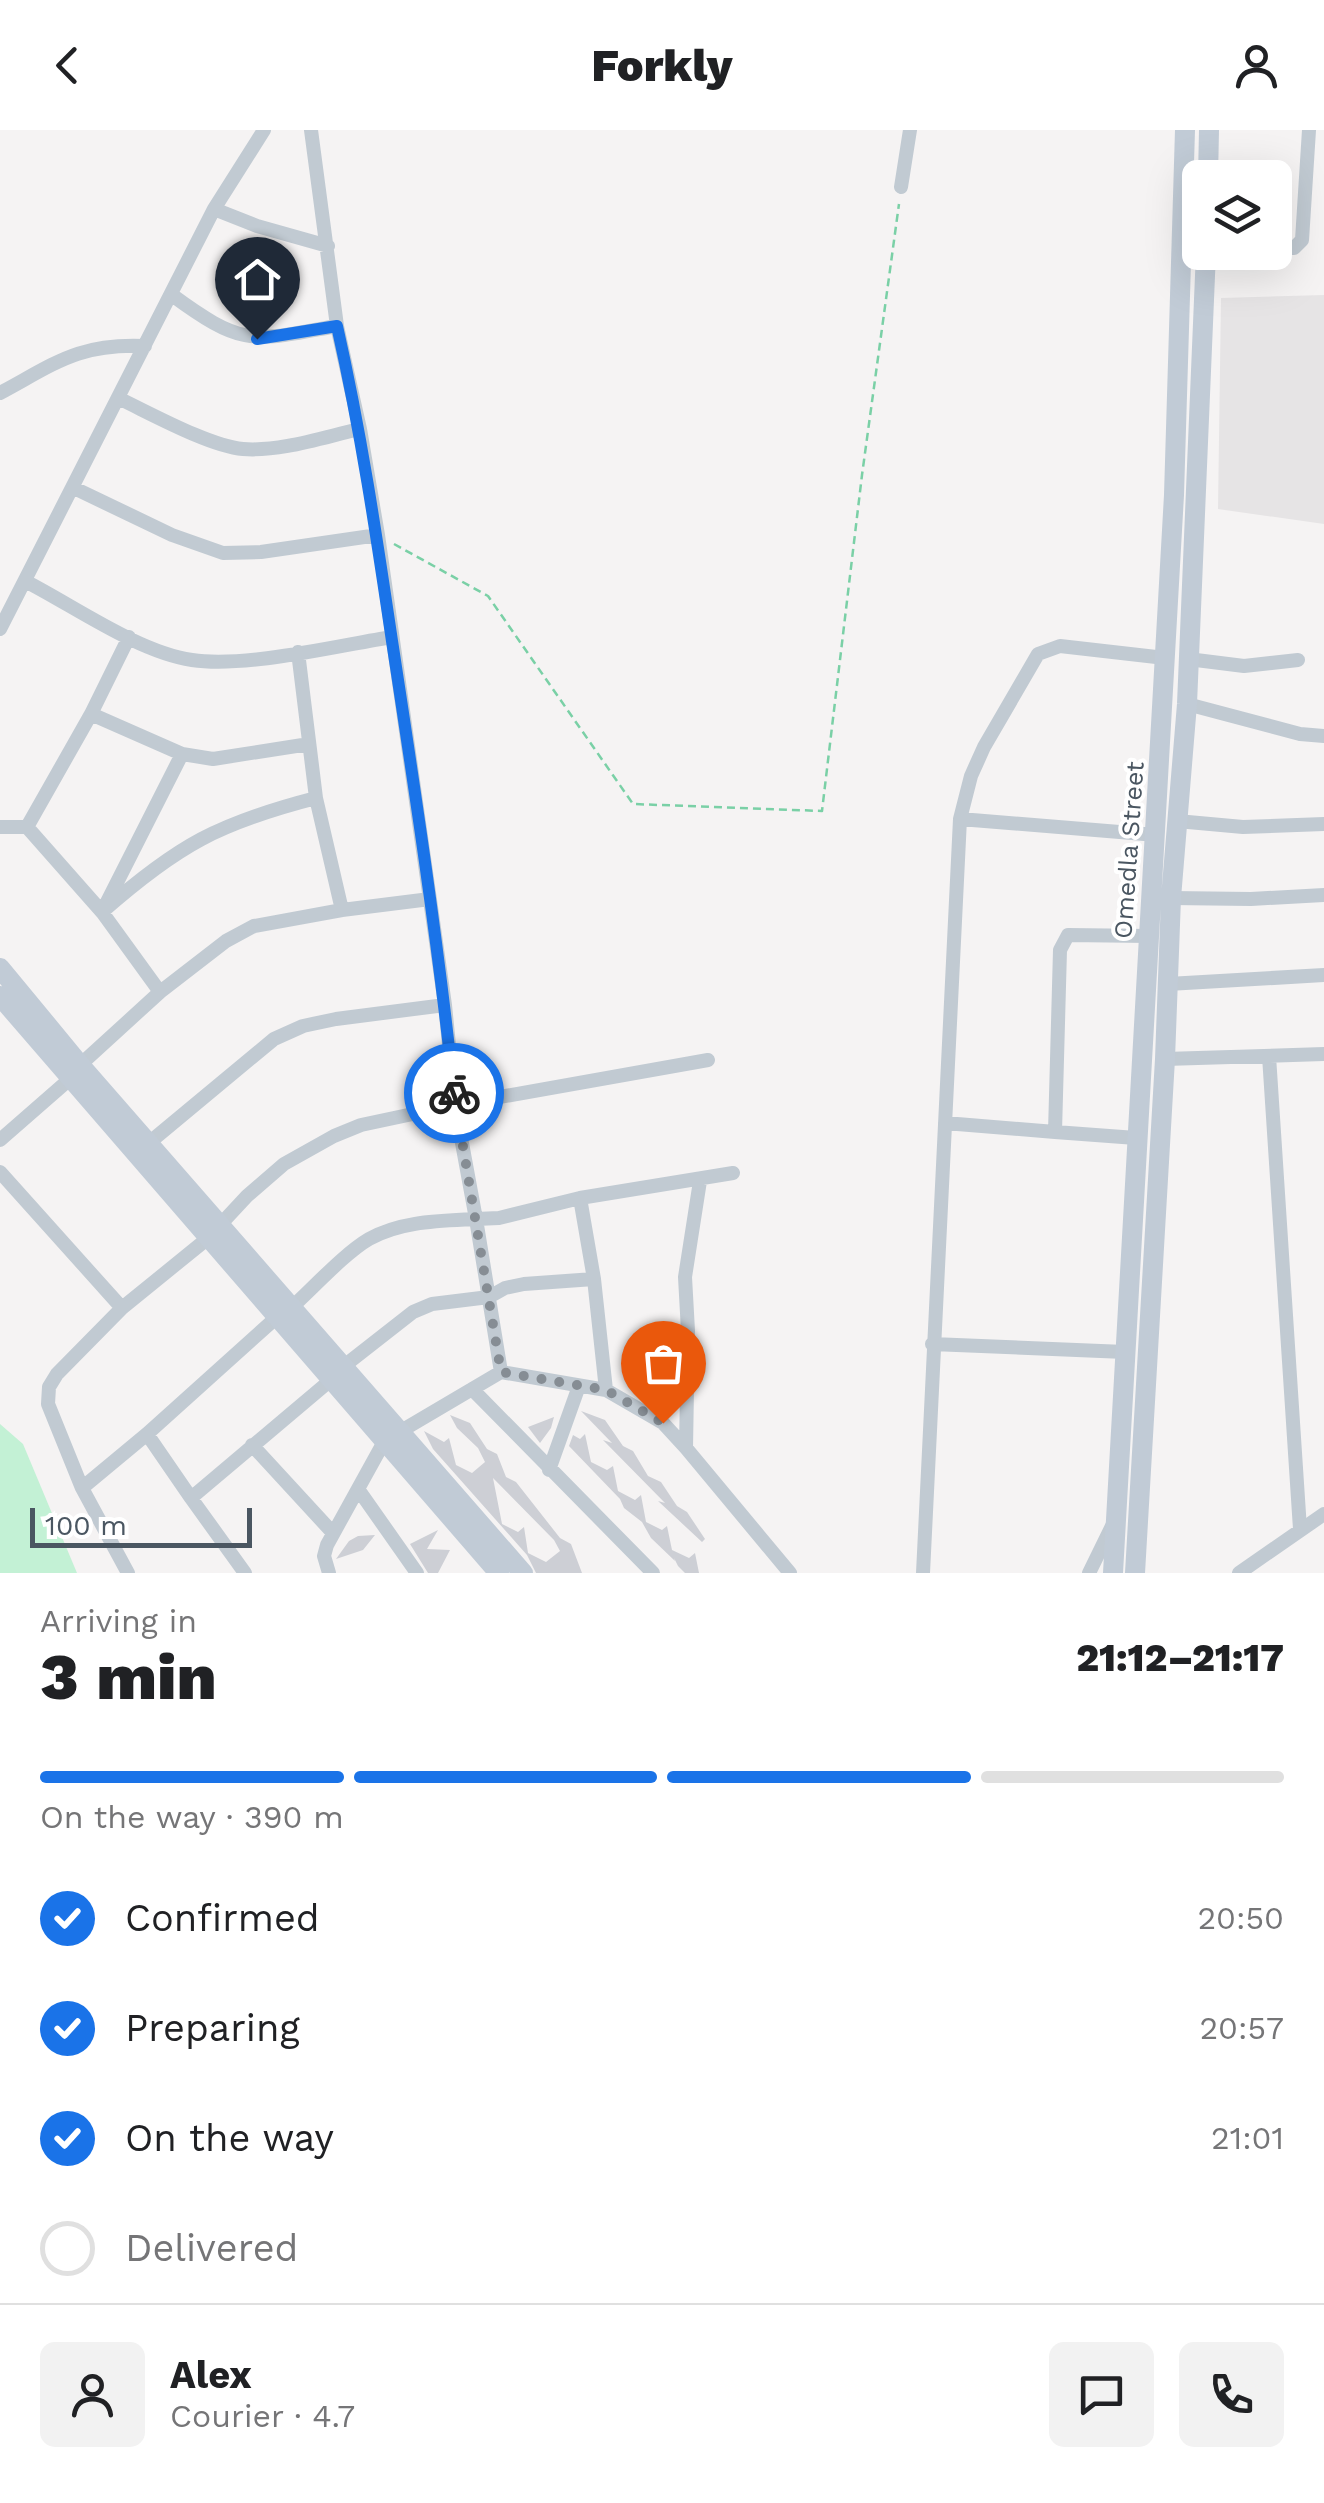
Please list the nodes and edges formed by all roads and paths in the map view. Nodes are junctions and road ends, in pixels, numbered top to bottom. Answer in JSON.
{"nodes":[{"id":1,"x":264,"y":130,"type":"edge"},
{"id":2,"x":311,"y":130,"type":"edge"},
{"id":3,"x":910,"y":130,"type":"edge"},
{"id":4,"x":1185,"y":130,"type":"edge"},
{"id":5,"x":1209,"y":130,"type":"edge"},
{"id":6,"x":1309,"y":130,"type":"edge"},
{"id":7,"x":1208,"y":160,"type":"edge"},
{"id":8,"x":901,"y":188,"type":"joint"},
{"id":9,"x":214,"y":209,"type":"junction"},
{"id":10,"x":328,"y":246,"type":"junction"},
{"id":11,"x":1292,"y":248,"type":"edge"},
{"id":12,"x":1205,"y":270,"type":"edge"},
{"id":13,"x":172,"y":295,"type":"junction"},
{"id":14,"x":1181,"y":318,"type":"junction"},
{"id":15,"x":1203,"y":318,"type":"junction"},
{"id":16,"x":337,"y":326,"type":"junction"},
{"id":17,"x":146,"y":346,"type":"junction"},
{"id":18,"x":0,"y":393,"type":"edge"},
{"id":19,"x":118,"y":398,"type":"junction"},
{"id":20,"x":360,"y":429,"type":"junction"},
{"id":21,"x":74,"y":488,"type":"junction"},
{"id":22,"x":378,"y":535,"type":"junction"},
{"id":23,"x":25,"y":581,"type":"junction"},
{"id":24,"x":0,"y":629,"type":"edge"},
{"id":25,"x":129,"y":637,"type":"junction"},
{"id":26,"x":392,"y":637,"type":"junction"},
{"id":27,"x":298,"y":652,"type":"junction"},
{"id":28,"x":1166,"y":658,"type":"junction"},
{"id":29,"x":1188,"y":658,"type":"junction"},
{"id":30,"x":1298,"y":660,"type":"dead end"},
{"id":31,"x":1187,"y":704,"type":"junction"},
{"id":32,"x":91,"y":714,"type":"junction"},
{"id":33,"x":1324,"y":736,"type":"edge"},
{"id":34,"x":309,"y":744,"type":"junction"},
{"id":35,"x":182,"y":754,"type":"junction"},
{"id":36,"x":316,"y":798,"type":"junction"},
{"id":37,"x":960,"y":819,"type":"junction"},
{"id":38,"x":1177,"y":821,"type":"junction"},
{"id":39,"x":1324,"y":824,"type":"edge"},
{"id":40,"x":0,"y":827,"type":"edge"},
{"id":41,"x":27,"y":828,"type":"junction"},
{"id":42,"x":1156,"y":835,"type":"junction"},
{"id":43,"x":1324,"y":895,"type":"edge"},
{"id":44,"x":1172,"y":898,"type":"junction"},
{"id":45,"x":430,"y":899,"type":"junction"},
{"id":46,"x":342,"y":910,"type":"junction"},
{"id":47,"x":102,"y":912,"type":"junction"},
{"id":48,"x":1149,"y":936,"type":"junction"},
{"id":49,"x":0,"y":968,"type":"edge"},
{"id":50,"x":1324,"y":975,"type":"edge"},
{"id":51,"x":1168,"y":984,"type":"junction"},
{"id":52,"x":160,"y":992,"type":"junction"},
{"id":53,"x":0,"y":996,"type":"edge"},
{"id":54,"x":445,"y":1005,"type":"junction"},
{"id":55,"x":1324,"y":1054,"type":"edge"},
{"id":56,"x":1269,"y":1056,"type":"junction"},
{"id":57,"x":1166,"y":1059,"type":"junction"},
{"id":58,"x":708,"y":1060,"type":"dead end"},
{"id":59,"x":76,"y":1071,"type":"junction"},
{"id":60,"x":455,"y":1105,"type":"junction"},
{"id":61,"x":945,"y":1123,"type":"junction"},
{"id":62,"x":1055,"y":1132,"type":"junction"},
{"id":63,"x":1136,"y":1138,"type":"junction"},
{"id":64,"x":0,"y":1140,"type":"edge"},
{"id":65,"x":150,"y":1142,"type":"junction"},
{"id":66,"x":0,"y":1172,"type":"edge"},
{"id":67,"x":734,"y":1174,"type":"dead end"},
{"id":68,"x":700,"y":1181,"type":"junction"},
{"id":69,"x":580,"y":1198,"type":"junction"},
{"id":70,"x":476,"y":1220,"type":"junction"},
{"id":71,"x":214,"y":1231,"type":"junction"},
{"id":72,"x":594,"y":1279,"type":"junction"},
{"id":73,"x":489,"y":1297,"type":"junction"},
{"id":74,"x":122,"y":1308,"type":"junction"},
{"id":75,"x":284,"y":1312,"type":"junction"},
{"id":76,"x":932,"y":1344,"type":"junction"},
{"id":77,"x":1125,"y":1352,"type":"junction"},
{"id":78,"x":501,"y":1372,"type":"junction"},
{"id":79,"x":338,"y":1373,"type":"junction"},
{"id":80,"x":579,"y":1386,"type":"junction"},
{"id":81,"x":472,"y":1389,"type":"junction"},
{"id":82,"x":606,"y":1390,"type":"junction"},
{"id":83,"x":147,"y":1434,"type":"junction"},
{"id":84,"x":393,"y":1436,"type":"junction"},
{"id":85,"x":252,"y":1446,"type":"junction"},
{"id":86,"x":686,"y":1448,"type":"junction"},
{"id":87,"x":548,"y":1470,"type":"junction"},
{"id":88,"x":82,"y":1488,"type":"junction"},
{"id":89,"x":358,"y":1489,"type":"junction"},
{"id":90,"x":191,"y":1498,"type":"junction"},
{"id":91,"x":1118,"y":1512,"type":"junction"},
{"id":92,"x":1324,"y":1514,"type":"edge"},
{"id":93,"x":1300,"y":1529,"type":"junction"},
{"id":94,"x":334,"y":1533,"type":"junction"},
{"id":95,"x":128,"y":1573,"type":"edge"},
{"id":96,"x":244,"y":1573,"type":"edge"},
{"id":97,"x":329,"y":1573,"type":"edge"},
{"id":98,"x":417,"y":1573,"type":"edge"},
{"id":99,"x":499,"y":1573,"type":"edge"},
{"id":100,"x":524,"y":1573,"type":"edge"},
{"id":101,"x":653,"y":1573,"type":"edge"},
{"id":102,"x":790,"y":1573,"type":"edge"},
{"id":103,"x":923,"y":1573,"type":"edge"},
{"id":104,"x":1089,"y":1573,"type":"edge"},
{"id":105,"x":1113,"y":1573,"type":"edge"},
{"id":106,"x":1135,"y":1573,"type":"edge"},
{"id":107,"x":1238,"y":1573,"type":"edge"}],
"edges":[{"from":1,"to":9,"type":"street"},
{"from":2,"to":10,"type":"street"},
{"from":3,"to":8,"type":"street"},
{"from":4,"to":14,"type":"main road","name":"Omedla Street"},
{"from":5,"to":7,"type":"main road"},
{"from":6,"to":11,"type":"street"},
{"from":8,"to":22,"type":"path"},
{"from":9,"to":10,"type":"street"},
{"from":9,"to":13,"type":"street"},
{"from":10,"to":16,"type":"street"},
{"from":12,"to":15,"type":"main road","name":"Omedla Street"},
{"from":13,"to":16,"type":"street"},
{"from":13,"to":17,"type":"street"},
{"from":14,"to":15,"type":"main road"},
{"from":14,"to":28,"type":"main road","name":"Omedla Street"},
{"from":15,"to":29,"type":"main road","name":"Omedla Street"},
{"from":16,"to":20,"type":"street"},
{"from":17,"to":18,"type":"street"},
{"from":17,"to":19,"type":"street"},
{"from":19,"to":20,"type":"street"},
{"from":19,"to":21,"type":"street"},
{"from":20,"to":22,"type":"street"},
{"from":21,"to":22,"type":"street"},
{"from":21,"to":23,"type":"street"},
{"from":22,"to":26,"type":"street"},
{"from":23,"to":24,"type":"street"},
{"from":23,"to":25,"type":"street"},
{"from":25,"to":27,"type":"street"},
{"from":25,"to":32,"type":"street"},
{"from":26,"to":27,"type":"street"},
{"from":26,"to":45,"type":"street"},
{"from":27,"to":34,"type":"street"},
{"from":28,"to":37,"type":"street"},
{"from":28,"to":42,"type":"main road","name":"Omedla Street"},
{"from":29,"to":30,"type":"street"},
{"from":29,"to":31,"type":"main road","name":"Omedla Street"},
{"from":31,"to":33,"type":"street"},
{"from":31,"to":38,"type":"main road","name":"Omedla Street"},
{"from":32,"to":35,"type":"street"},
{"from":32,"to":41,"type":"street"},
{"from":34,"to":35,"type":"street"},
{"from":34,"to":36,"type":"street"},
{"from":35,"to":47,"type":"street"},
{"from":36,"to":46,"type":"street"},
{"from":36,"to":47,"type":"street"},
{"from":37,"to":42,"type":"street"},
{"from":37,"to":61,"type":"street"},
{"from":38,"to":39,"type":"street"},
{"from":38,"to":44,"type":"main road","name":"Omedla Street"},
{"from":40,"to":41,"type":"street"},
{"from":41,"to":47,"type":"street"},
{"from":42,"to":48,"type":"main road","name":"Omedla Street"},
{"from":43,"to":44,"type":"street"},
{"from":44,"to":51,"type":"main road","name":"Omedla Street"},
{"from":45,"to":46,"type":"street"},
{"from":45,"to":54,"type":"street"},
{"from":46,"to":52,"type":"street"},
{"from":47,"to":52,"type":"street"},
{"from":48,"to":62,"type":"street"},
{"from":48,"to":63,"type":"main road","name":"Omedla Street"},
{"from":49,"to":59,"type":"main road"},
{"from":50,"to":51,"type":"street"},
{"from":51,"to":57,"type":"main road","name":"Omedla Street"},
{"from":52,"to":59,"type":"street"},
{"from":53,"to":59,"type":"main road"},
{"from":54,"to":60,"type":"street"},
{"from":54,"to":65,"type":"street"},
{"from":55,"to":56,"type":"street"},
{"from":56,"to":57,"type":"street"},
{"from":56,"to":93,"type":"street"},
{"from":57,"to":106,"type":"main road","name":"Omedla Street"},
{"from":58,"to":60,"type":"street"},
{"from":59,"to":64,"type":"street"},
{"from":59,"to":65,"type":"main road"},
{"from":59,"to":71,"type":"main road"},
{"from":60,"to":70,"type":"street"},
{"from":60,"to":71,"type":"street"},
{"from":61,"to":62,"type":"street"},
{"from":61,"to":76,"type":"street"},
{"from":62,"to":63,"type":"street"},
{"from":63,"to":77,"type":"main road","name":"Omedla Street"},
{"from":65,"to":71,"type":"main road"},
{"from":66,"to":74,"type":"street"},
{"from":67,"to":68,"type":"street"},
{"from":68,"to":69,"type":"street"},
{"from":68,"to":86,"type":"street"},
{"from":69,"to":70,"type":"street"},
{"from":69,"to":72,"type":"street"},
{"from":70,"to":73,"type":"street"},
{"from":70,"to":75,"type":"street"},
{"from":71,"to":74,"type":"street"},
{"from":71,"to":75,"type":"main road"},
{"from":72,"to":73,"type":"street"},
{"from":72,"to":82,"type":"street"},
{"from":73,"to":78,"type":"street"},
{"from":73,"to":79,"type":"street"},
{"from":74,"to":88,"type":"street"},
{"from":75,"to":79,"type":"main road"},
{"from":75,"to":83,"type":"street"},
{"from":76,"to":77,"type":"street"},
{"from":76,"to":103,"type":"street"},
{"from":77,"to":91,"type":"main road","name":"Omedla Street"},
{"from":78,"to":80,"type":"street"},
{"from":78,"to":81,"type":"street"},
{"from":79,"to":84,"type":"main road"},
{"from":79,"to":85,"type":"street"},
{"from":80,"to":82,"type":"street"},
{"from":80,"to":87,"type":"street"},
{"from":81,"to":84,"type":"street"},
{"from":81,"to":87,"type":"street"},
{"from":82,"to":86,"type":"street"},
{"from":83,"to":88,"type":"street"},
{"from":83,"to":90,"type":"street"},
{"from":84,"to":89,"type":"street"},
{"from":84,"to":99,"type":"main road"},
{"from":84,"to":100,"type":"main road"},
{"from":85,"to":90,"type":"street"},
{"from":85,"to":94,"type":"street"},
{"from":86,"to":102,"type":"street"},
{"from":87,"to":101,"type":"street"},
{"from":88,"to":95,"type":"street"},
{"from":89,"to":94,"type":"street"},
{"from":89,"to":98,"type":"street"},
{"from":90,"to":96,"type":"street"},
{"from":91,"to":104,"type":"street"},
{"from":91,"to":105,"type":"main road","name":"Omedla Street"},
{"from":92,"to":93,"type":"street"},
{"from":93,"to":107,"type":"street"},
{"from":94,"to":97,"type":"street"}]}
